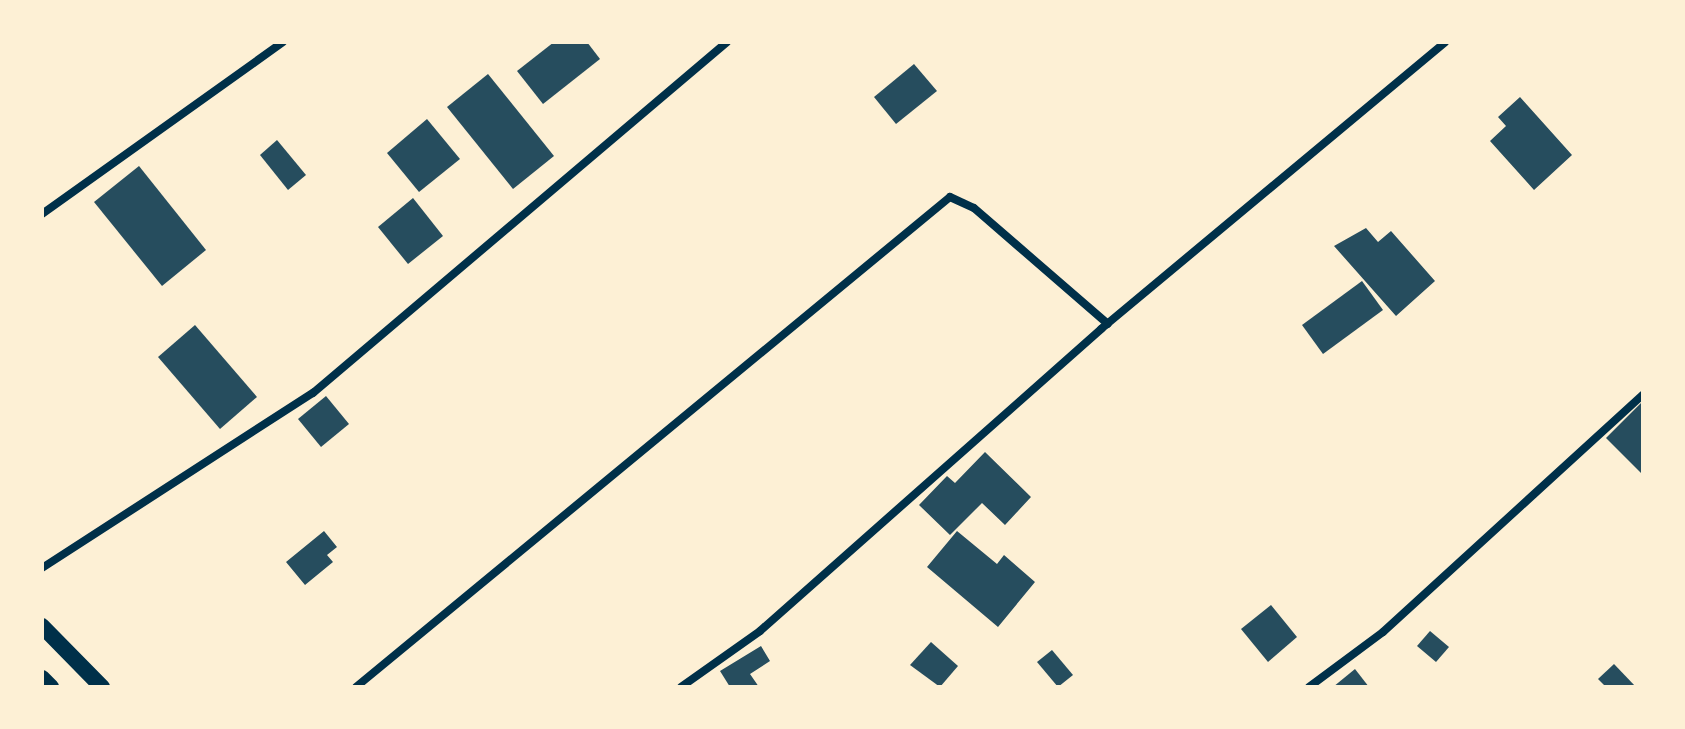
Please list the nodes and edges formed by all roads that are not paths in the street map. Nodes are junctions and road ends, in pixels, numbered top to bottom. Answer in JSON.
{"nodes":[{"id":1,"x":283,"y":42,"type":"edge"},
{"id":2,"x":727,"y":42,"type":"edge"},
{"id":3,"x":1445,"y":42,"type":"edge"},
{"id":4,"x":42,"y":214,"type":"edge"},
{"id":5,"x":1108,"y":324,"type":"junction"},
{"id":6,"x":1643,"y":395,"type":"edge"},
{"id":7,"x":42,"y":568,"type":"edge"},
{"id":8,"x":42,"y":626,"type":"edge"},
{"id":9,"x":42,"y":678,"type":"edge"},
{"id":10,"x":51,"y":687,"type":"edge"},
{"id":11,"x":102,"y":687,"type":"edge"},
{"id":12,"x":356,"y":687,"type":"edge"},
{"id":13,"x":681,"y":687,"type":"edge"},
{"id":14,"x":1309,"y":687,"type":"edge"}],
"edges":[{"from":1,"to":4,"type":"street"},
{"from":2,"to":7,"type":"street"},
{"from":3,"to":5,"type":"street"},
{"from":5,"to":12,"type":"street"},
{"from":5,"to":13,"type":"street"},
{"from":6,"to":14,"type":"street"},
{"from":8,"to":11,"type":"main road"},
{"from":9,"to":10,"type":"main road"}]}
